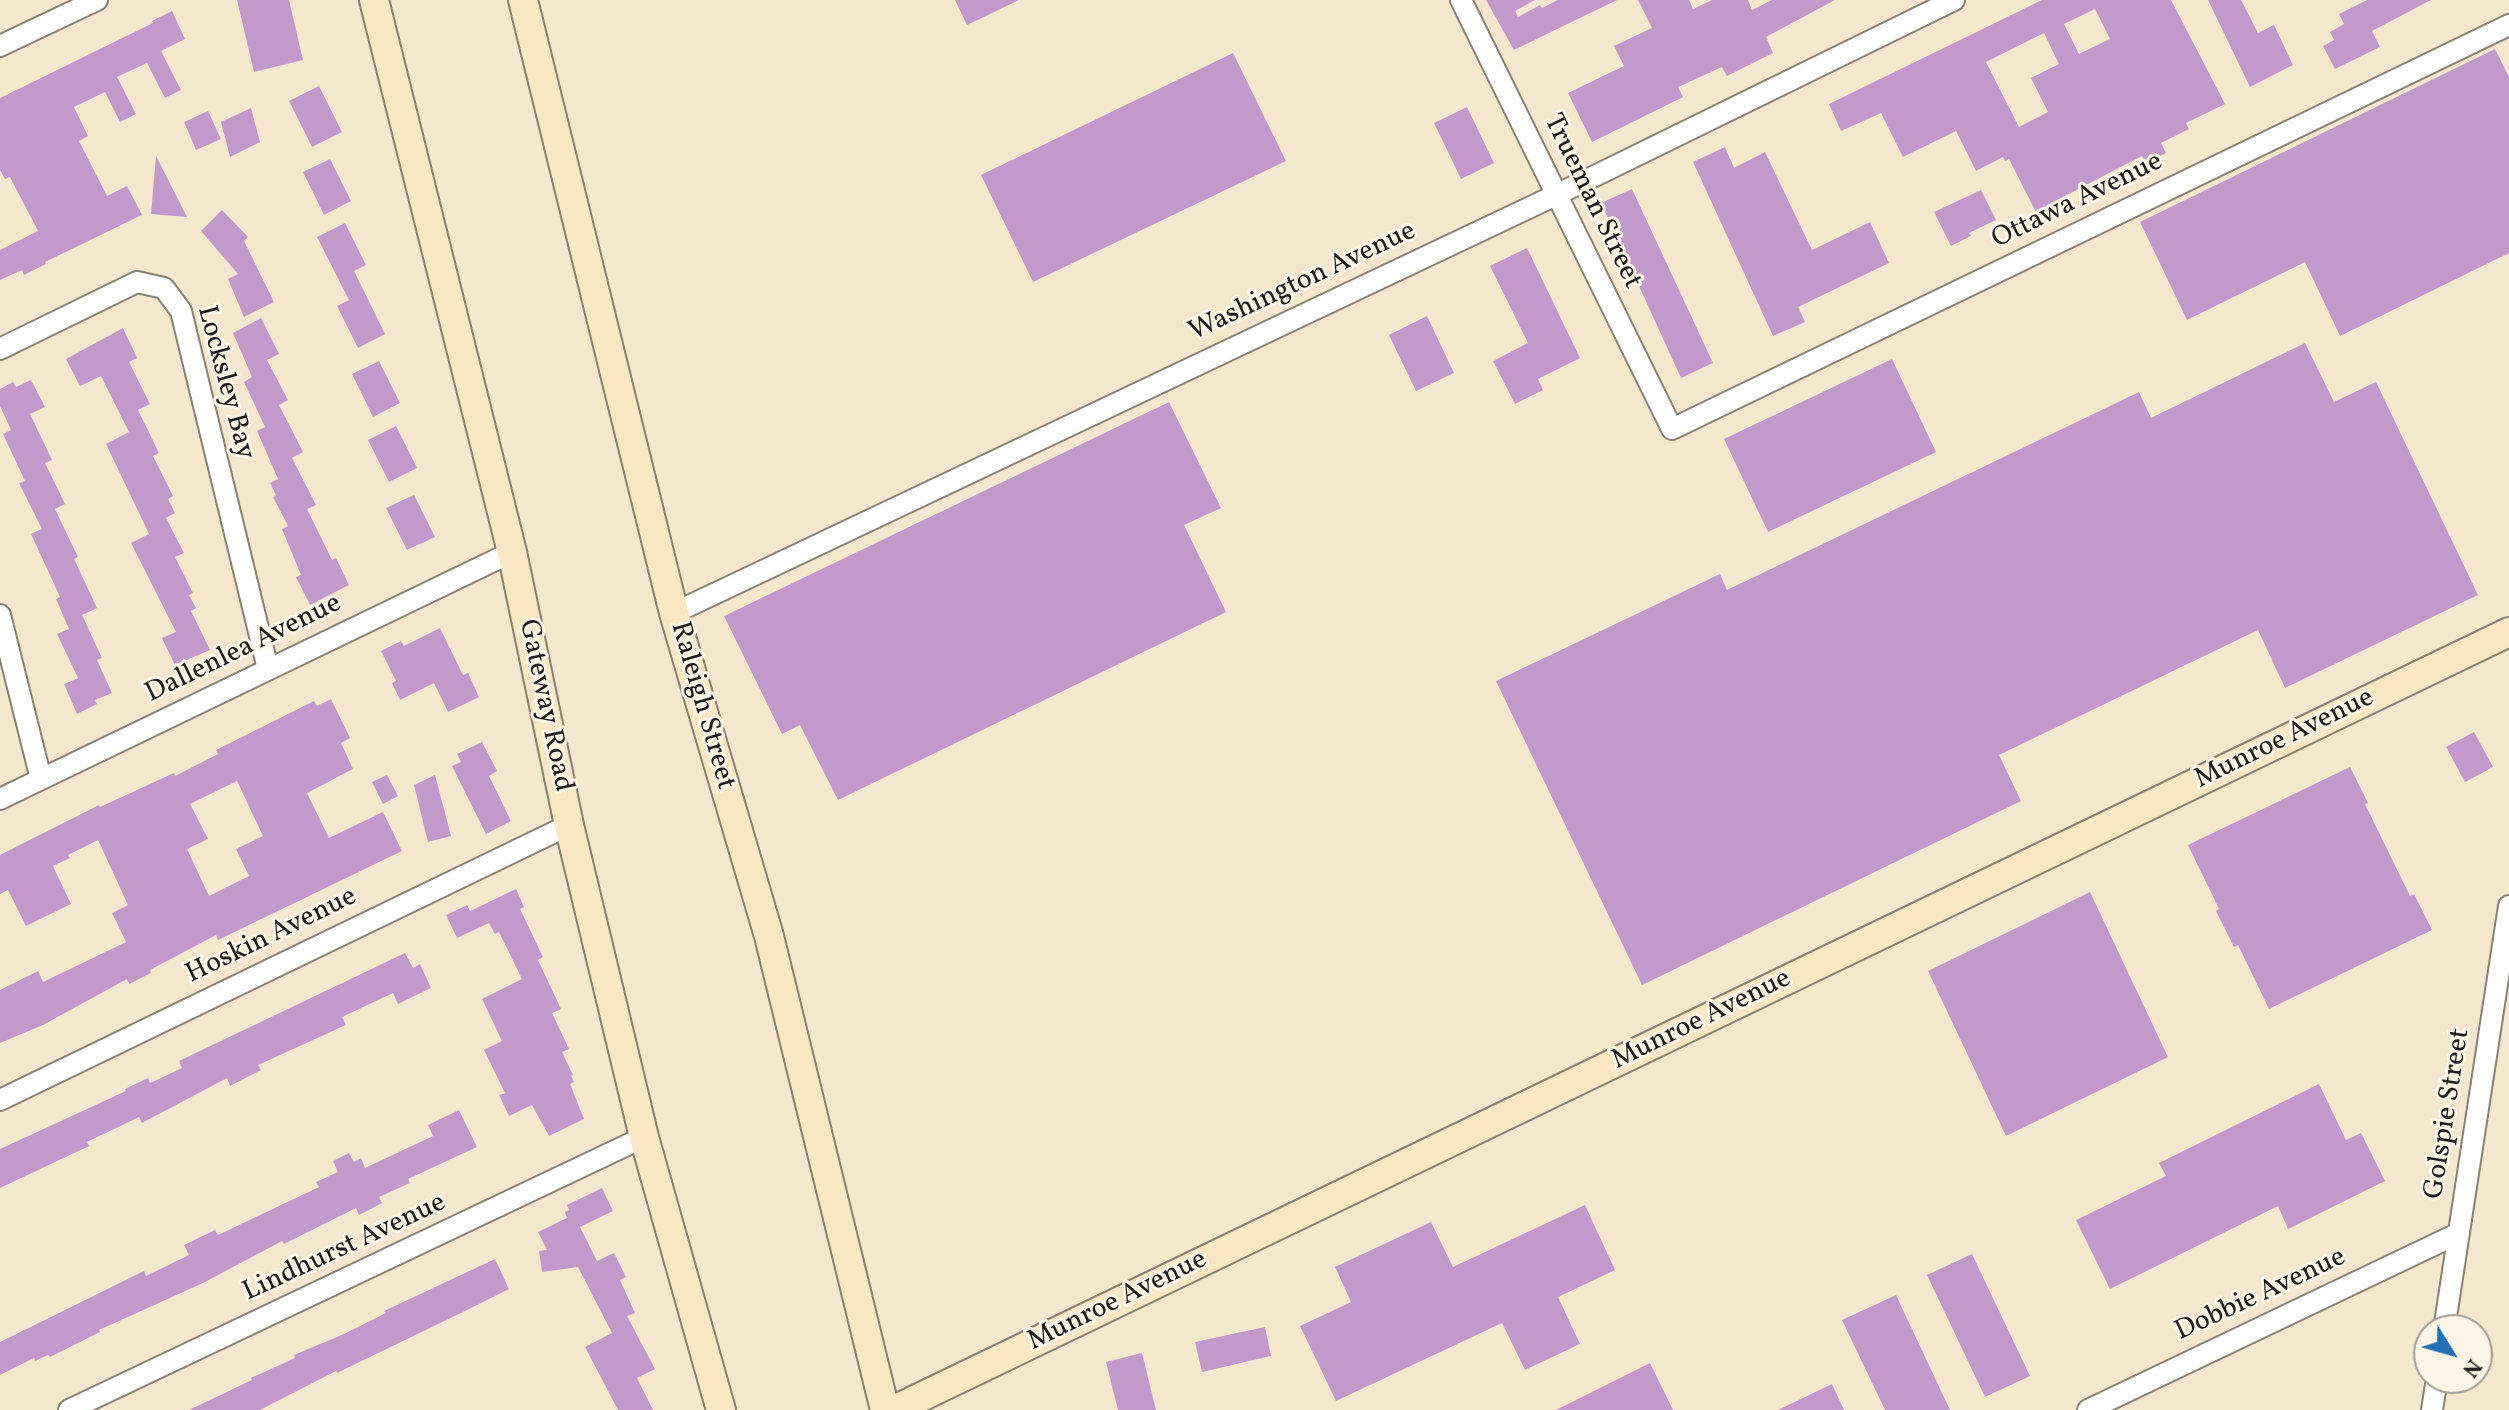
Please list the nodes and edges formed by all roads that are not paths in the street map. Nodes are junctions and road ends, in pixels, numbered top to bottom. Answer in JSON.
{"nodes":[{"id":1,"x":97,"y":0,"type":"edge"},
{"id":2,"x":374,"y":0,"type":"edge"},
{"id":3,"x":523,"y":0,"type":"edge"},
{"id":4,"x":1461,"y":0,"type":"edge"},
{"id":5,"x":1954,"y":0,"type":"edge"},
{"id":6,"x":2509,"y":25,"type":"edge"},
{"id":7,"x":0,"y":46,"type":"edge"},
{"id":8,"x":1556,"y":195,"type":"junction"},
{"id":9,"x":0,"y":349,"type":"edge"},
{"id":10,"x":1672,"y":429,"type":"joint"},
{"id":11,"x":512,"y":552,"type":"junction"},
{"id":12,"x":674,"y":613,"type":"junction"},
{"id":13,"x":0,"y":615,"type":"edge"},
{"id":14,"x":2509,"y":632,"type":"edge"},
{"id":15,"x":268,"y":669,"type":"junction"},
{"id":16,"x":41,"y":779,"type":"junction"},
{"id":17,"x":0,"y":799,"type":"edge"},
{"id":18,"x":569,"y":825,"type":"junction"},
{"id":19,"x":2509,"y":906,"type":"edge"},
{"id":20,"x":0,"y":1100,"type":"edge"},
{"id":21,"x":644,"y":1137,"type":"junction"},
{"id":22,"x":2459,"y":1233,"type":"junction"},
{"id":23,"x":2446,"y":1314,"type":"edge"},
{"id":24,"x":69,"y":1410,"type":"edge"},
{"id":25,"x":721,"y":1410,"type":"edge"},
{"id":26,"x":885,"y":1410,"type":"edge"},
{"id":27,"x":894,"y":1410,"type":"edge"},
{"id":28,"x":2088,"y":1410,"type":"edge"}],
"edges":[{"from":1,"to":7,"type":"street"},
{"from":2,"to":11,"type":"street","name":"Gateway Road"},
{"from":3,"to":12,"type":"street","name":"Raleigh Street"},
{"from":4,"to":8,"type":"street","name":"Trueman Street"},
{"from":5,"to":8,"type":"street","name":"Washington Avenue"},
{"from":6,"to":10,"type":"street","name":"Ottawa Avenue"},
{"from":8,"to":10,"type":"street","name":"Trueman Street"},
{"from":8,"to":12,"type":"street","name":"Washington Avenue"},
{"from":9,"to":15,"type":"street","name":"Locksley Bay"},
{"from":11,"to":15,"type":"street","name":"Dallenlea Avenue"},
{"from":11,"to":18,"type":"street","name":"Gateway Road"},
{"from":12,"to":26,"type":"street","name":"Raleigh Street"},
{"from":13,"to":16,"type":"street"},
{"from":14,"to":27,"type":"street","name":"Munroe Avenue"},
{"from":15,"to":16,"type":"street","name":"Dallenlea Avenue"},
{"from":16,"to":17,"type":"street","name":"Dallenlea Avenue"},
{"from":18,"to":20,"type":"street","name":"Hoskin Avenue"},
{"from":18,"to":21,"type":"street","name":"Gateway Road"},
{"from":19,"to":22,"type":"street","name":"Golspie Street"},
{"from":21,"to":24,"type":"street","name":"Lindhurst Avenue"},
{"from":21,"to":25,"type":"street","name":"Gateway Road"},
{"from":22,"to":23,"type":"street","name":"Golspie Street"},
{"from":22,"to":28,"type":"street","name":"Dobbie Avenue"}]}
